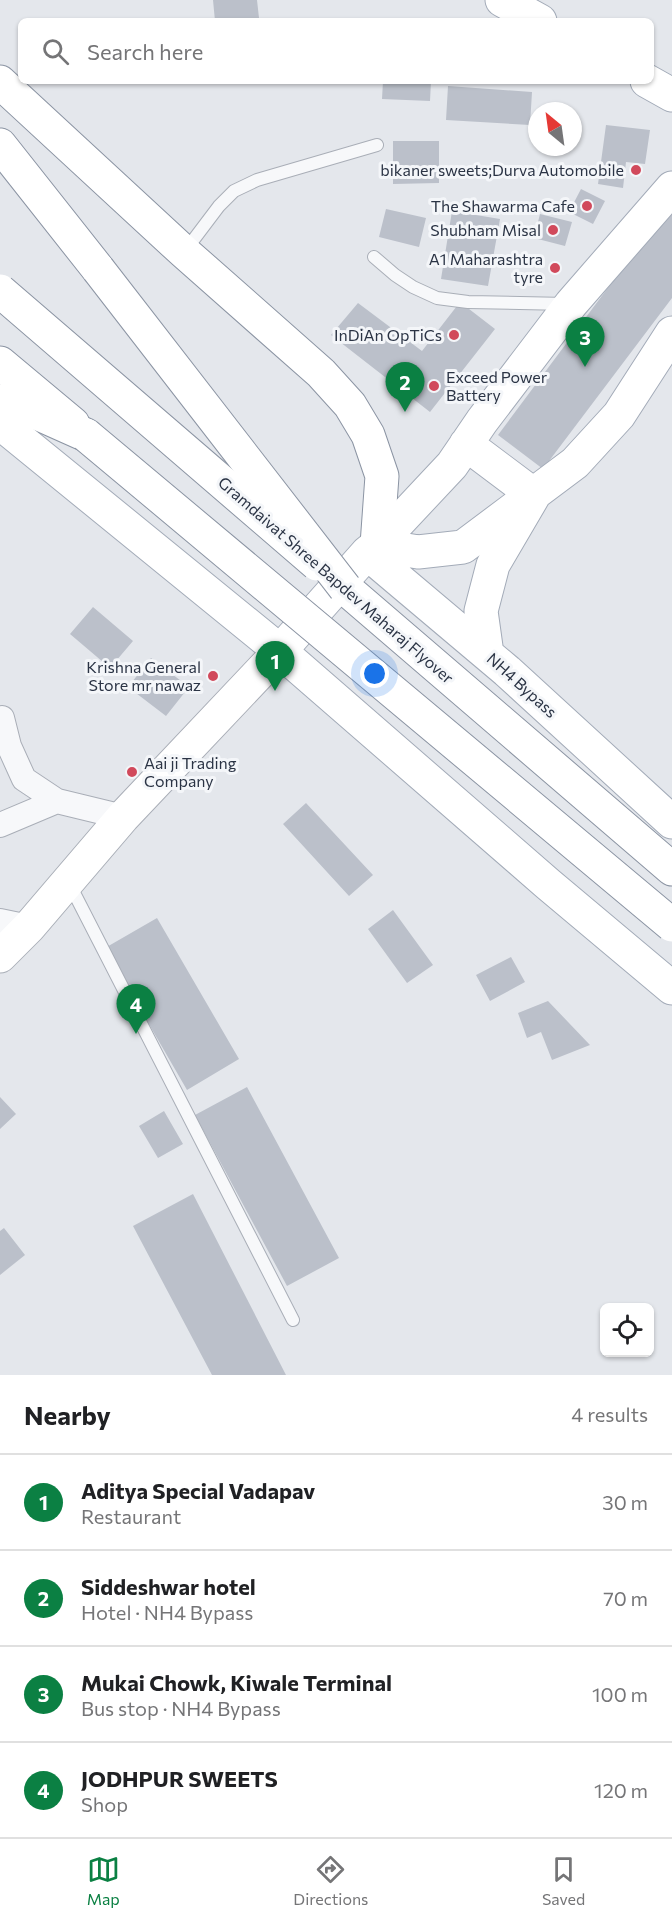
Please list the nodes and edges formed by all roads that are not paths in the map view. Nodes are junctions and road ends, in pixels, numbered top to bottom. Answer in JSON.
{"nodes":[{"id":1,"x":506,"y":1,"type":"edge"},
{"id":2,"x":535,"y":18,"type":"edge"},
{"id":3,"x":0,"y":82,"type":"edge"},
{"id":4,"x":652,"y":84,"type":"edge"},
{"id":5,"x":672,"y":95,"type":"edge"},
{"id":6,"x":0,"y":145,"type":"edge"},
{"id":7,"x":377,"y":145,"type":"dead end"},
{"id":8,"x":672,"y":188,"type":"edge"},
{"id":9,"x":184,"y":252,"type":"junction"},
{"id":10,"x":374,"y":257,"type":"dead end"},
{"id":11,"x":0,"y":291,"type":"edge"},
{"id":12,"x":571,"y":304,"type":"junction"},
{"id":13,"x":672,"y":333,"type":"edge"},
{"id":14,"x":0,"y":363,"type":"edge"},
{"id":15,"x":0,"y":401,"type":"edge"},
{"id":16,"x":0,"y":423,"type":"edge"},
{"id":17,"x":86,"y":435,"type":"junction"},
{"id":18,"x":466,"y":444,"type":"junction"},
{"id":19,"x":534,"y":495,"type":"junction"},
{"id":20,"x":372,"y":549,"type":"junction"},
{"id":21,"x":345,"y":588,"type":"junction"},
{"id":22,"x":280,"y":651,"type":"junction"},
{"id":23,"x":487,"y":654,"type":"junction"},
{"id":24,"x":2,"y":718,"type":"dead end"},
{"id":25,"x":57,"y":801,"type":"junction"},
{"id":26,"x":123,"y":817,"type":"junction"},
{"id":27,"x":672,"y":822,"type":"edge"},
{"id":28,"x":0,"y":825,"type":"edge"},
{"id":29,"x":672,"y":869,"type":"edge"},
{"id":30,"x":68,"y":882,"type":"junction"},
{"id":31,"x":15,"y":924,"type":"edge"},
{"id":32,"x":672,"y":925,"type":"edge"},
{"id":33,"x":0,"y":956,"type":"edge"},
{"id":34,"x":672,"y":988,"type":"edge"},
{"id":35,"x":293,"y":1320,"type":"dead end"}],
"edges":[{"from":1,"to":2,"type":"main road"},
{"from":3,"to":9,"type":"main road"},
{"from":4,"to":5,"type":"main road"},
{"from":6,"to":21,"type":"main road","bridge":true},
{"from":7,"to":9,"type":"lane"},
{"from":8,"to":12,"type":"main road"},
{"from":9,"to":20,"type":"main road"},
{"from":10,"to":12,"type":"lane"},
{"from":11,"to":21,"type":"main road","name":"Gramdaivat Shree Bapdev Maharaj Flyover","bridge":true},
{"from":12,"to":18,"type":"main road"},
{"from":13,"to":19,"type":"main road"},
{"from":14,"to":17,"type":"main road"},
{"from":15,"to":17,"type":"main road"},
{"from":16,"to":22,"type":"main road"},
{"from":17,"to":32,"type":"main road","bridge":true},
{"from":18,"to":19,"type":"main road"},
{"from":18,"to":20,"type":"main road"},
{"from":19,"to":20,"type":"main road"},
{"from":19,"to":23,"type":"main road"},
{"from":20,"to":22,"type":"main road"},
{"from":20,"to":23,"type":"main road","name":"NH4 Bypass"},
{"from":21,"to":29,"type":"main road","name":"Gramdaivat Shree Bapdev Maharaj Flyover"},
{"from":22,"to":26,"type":"main road"},
{"from":22,"to":34,"type":"main road"},
{"from":23,"to":27,"type":"main road","name":"NH4 Bypass"},
{"from":24,"to":25,"type":"street"},
{"from":25,"to":26,"type":"street"},
{"from":25,"to":28,"type":"street"},
{"from":26,"to":30,"type":"main road"},
{"from":30,"to":31,"type":"main road"},
{"from":30,"to":35,"type":"lane"},
{"from":31,"to":33,"type":"main road"}]}
